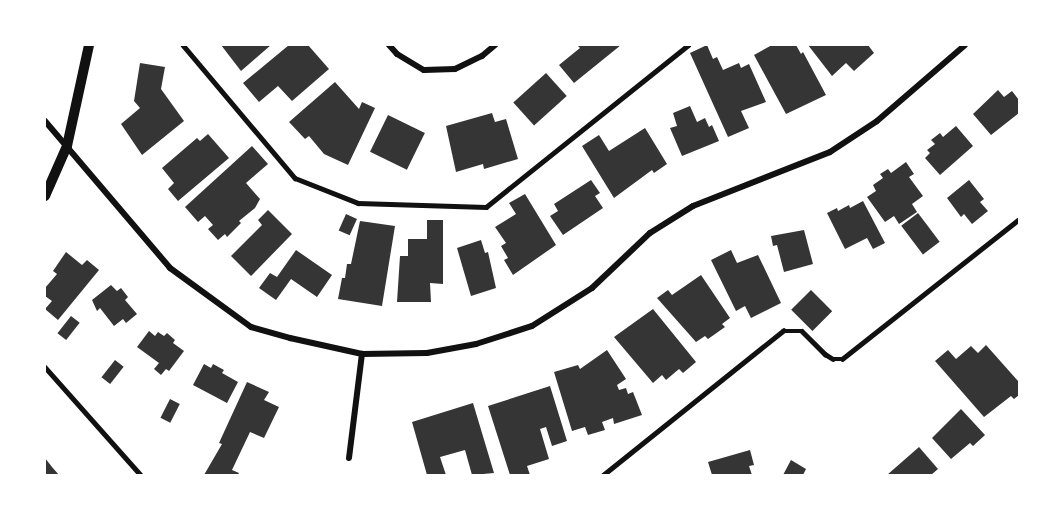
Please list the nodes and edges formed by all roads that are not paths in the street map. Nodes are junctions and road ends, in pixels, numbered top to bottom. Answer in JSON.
{"nodes":[{"id":1,"x":89,"y":45,"type":"edge"},
{"id":2,"x":183,"y":45,"type":"edge"},
{"id":3,"x":389,"y":45,"type":"edge"},
{"id":4,"x":495,"y":45,"type":"edge"},
{"id":5,"x":688,"y":45,"type":"edge"},
{"id":6,"x":965,"y":45,"type":"edge"},
{"id":7,"x":45,"y":120,"type":"edge"},
{"id":8,"x":67,"y":146,"type":"junction"},
{"id":9,"x":45,"y":196,"type":"edge"},
{"id":10,"x":1019,"y":219,"type":"edge"},
{"id":11,"x":362,"y":354,"type":"junction"},
{"id":12,"x":45,"y":367,"type":"edge"},
{"id":13,"x":349,"y":458,"type":"dead end"},
{"id":14,"x":141,"y":475,"type":"edge"},
{"id":15,"x":603,"y":475,"type":"edge"}],
"edges":[{"from":1,"to":8,"type":"street"},
{"from":2,"to":5,"type":"lane"},
{"from":3,"to":4,"type":"street"},
{"from":6,"to":11,"type":"street"},
{"from":7,"to":8,"type":"street"},
{"from":8,"to":9,"type":"street"},
{"from":8,"to":11,"type":"street"},
{"from":10,"to":15,"type":"lane"},
{"from":11,"to":13,"type":"street"},
{"from":12,"to":14,"type":"lane"}]}
